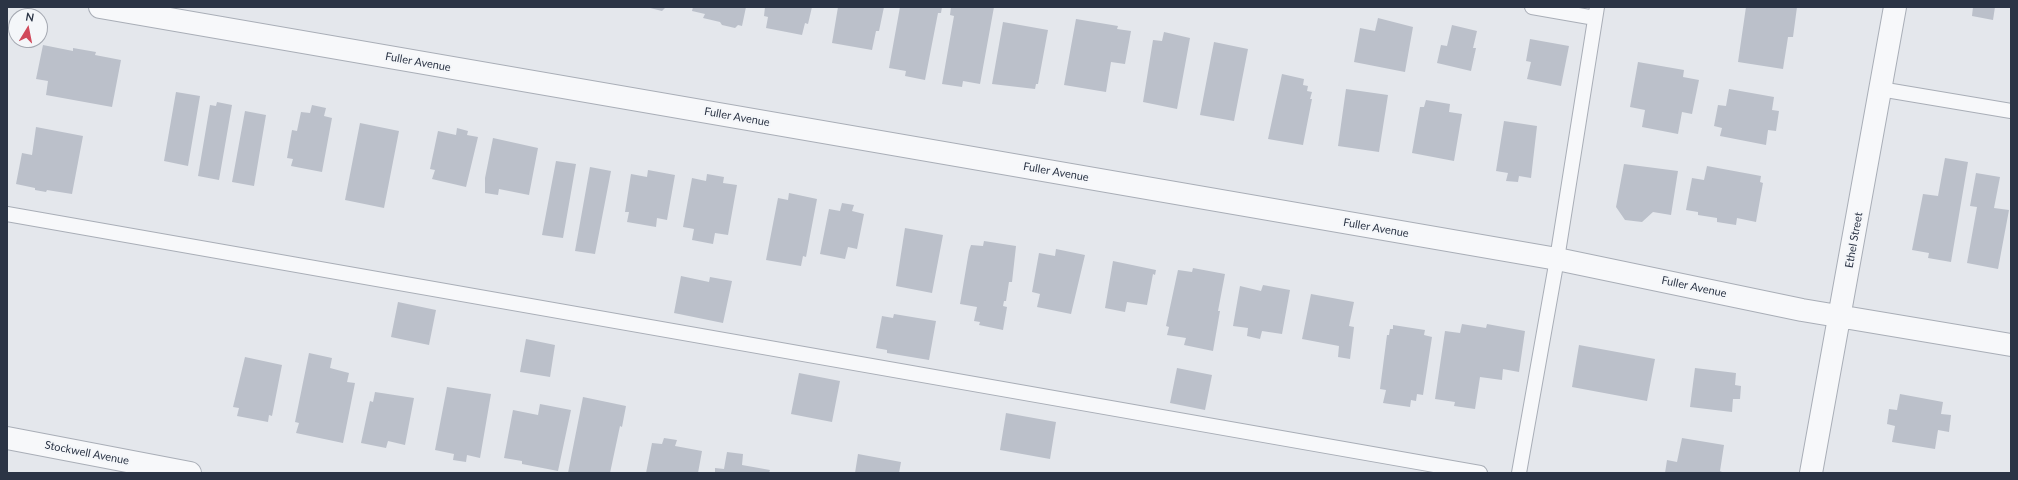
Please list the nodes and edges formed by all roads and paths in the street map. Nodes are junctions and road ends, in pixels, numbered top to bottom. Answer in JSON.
{"nodes":[{"id":1,"x":100,"y":7,"type":"edge"},
{"id":2,"x":1532,"y":7,"type":"edge"},
{"id":3,"x":1895,"y":7,"type":"edge"},
{"id":4,"x":1596,"y":12,"type":"edge"},
{"id":5,"x":1880,"y":89,"type":"junction"},
{"id":6,"x":2011,"y":111,"type":"edge"},
{"id":7,"x":7,"y":214,"type":"edge"},
{"id":8,"x":1556,"y":259,"type":"junction"},
{"id":9,"x":1839,"y":316,"type":"junction"},
{"id":10,"x":2011,"y":345,"type":"edge"},
{"id":11,"x":7,"y":438,"type":"edge"},
{"id":12,"x":190,"y":473,"type":"edge"},
{"id":13,"x":1480,"y":473,"type":"edge"},
{"id":14,"x":1519,"y":473,"type":"edge"},
{"id":15,"x":1811,"y":473,"type":"edge"}],
"edges":[{"from":1,"to":8,"type":"street","name":"Fuller Avenue"},
{"from":2,"to":4,"type":"lane"},
{"from":3,"to":5,"type":"street","name":"Ethel Street"},
{"from":4,"to":8,"type":"lane"},
{"from":5,"to":6,"type":"lane"},
{"from":5,"to":9,"type":"street","name":"Ethel Street"},
{"from":7,"to":13,"type":"lane"},
{"from":8,"to":9,"type":"street","name":"Fuller Avenue"},
{"from":8,"to":14,"type":"lane"},
{"from":9,"to":10,"type":"street","name":"Fuller Avenue"},
{"from":9,"to":15,"type":"street","name":"Ethel Street"},
{"from":11,"to":12,"type":"street","name":"Stockwell Avenue"}]}
